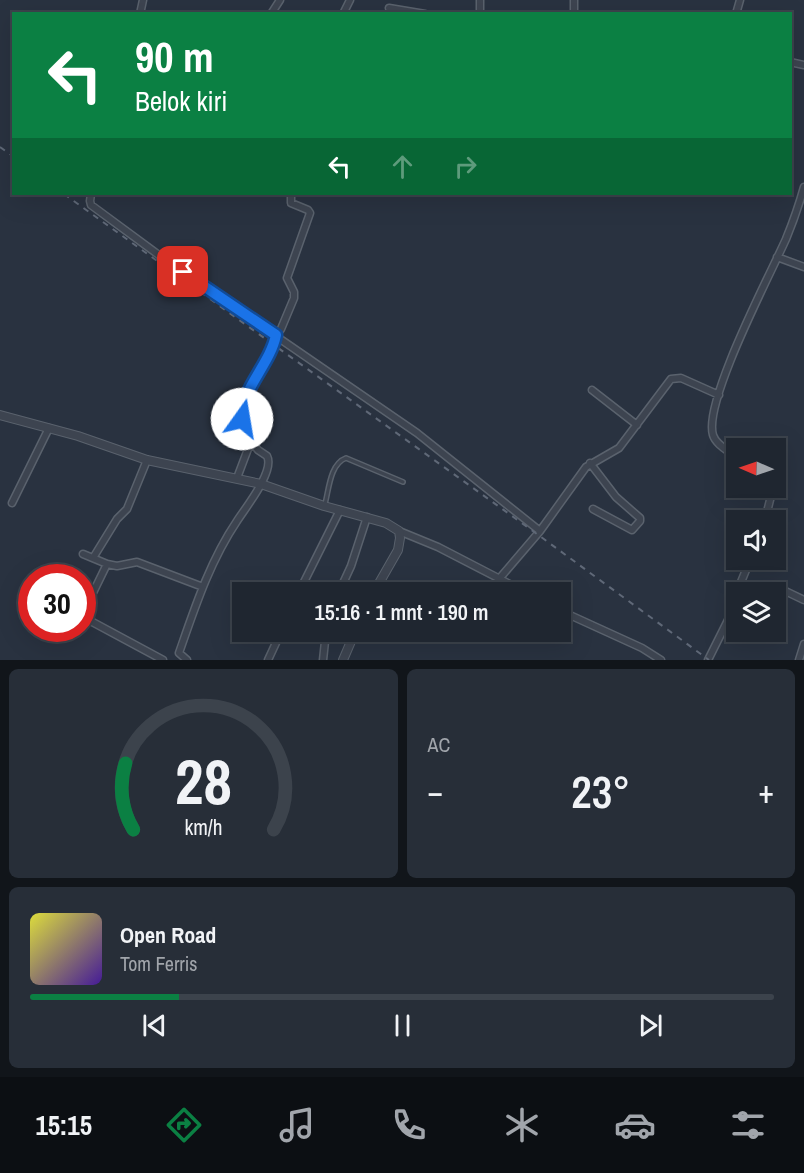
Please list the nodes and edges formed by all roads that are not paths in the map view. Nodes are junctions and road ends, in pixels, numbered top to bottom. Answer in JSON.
{"nodes":[{"id":1,"x":389,"y":8,"type":"dead end"},
{"id":2,"x":413,"y":12,"type":"edge"},
{"id":3,"x":804,"y":187,"type":"edge"},
{"id":4,"x":91,"y":195,"type":"edge"},
{"id":5,"x":291,"y":195,"type":"edge"},
{"id":6,"x":777,"y":257,"type":"junction"},
{"id":7,"x":804,"y":267,"type":"edge"},
{"id":8,"x":276,"y":335,"type":"junction"},
{"id":9,"x":592,"y":390,"type":"dead end"},
{"id":10,"x":718,"y":395,"type":"junction"},
{"id":11,"x":0,"y":415,"type":"edge"},
{"id":12,"x":637,"y":425,"type":"junction"},
{"id":13,"x":49,"y":428,"type":"junction"},
{"id":14,"x":251,"y":441,"type":"junction"},
{"id":15,"x":726,"y":449,"type":"edge"},
{"id":16,"x":147,"y":460,"type":"junction"},
{"id":17,"x":590,"y":463,"type":"junction"},
{"id":18,"x":237,"y":478,"type":"junction"},
{"id":19,"x":403,"y":482,"type":"dead end"},
{"id":20,"x":261,"y":484,"type":"junction"},
{"id":21,"x":12,"y":503,"type":"dead end"},
{"id":22,"x":324,"y":506,"type":"junction"},
{"id":23,"x":593,"y":509,"type":"dead end"},
{"id":24,"x":340,"y":510,"type":"junction"},
{"id":25,"x":367,"y":517,"type":"junction"},
{"id":26,"x":399,"y":531,"type":"junction"},
{"id":27,"x":540,"y":531,"type":"junction"},
{"id":28,"x":83,"y":554,"type":"dead end"},
{"id":29,"x":93,"y":558,"type":"junction"},
{"id":30,"x":107,"y":564,"type":"junction"},
{"id":31,"x":500,"y":579,"type":"junction"},
{"id":32,"x":304,"y":582,"type":"edge"},
{"id":33,"x":344,"y":582,"type":"edge"},
{"id":34,"x":380,"y":582,"type":"edge"},
{"id":35,"x":506,"y":582,"type":"edge"},
{"id":36,"x":204,"y":587,"type":"junction"},
{"id":37,"x":786,"y":592,"type":"edge"},
{"id":38,"x":804,"y":600,"type":"edge"},
{"id":39,"x":571,"y":616,"type":"edge"},
{"id":40,"x":726,"y":624,"type":"edge"},
{"id":41,"x":276,"y":642,"type":"edge"},
{"id":42,"x":325,"y":642,"type":"edge"},
{"id":43,"x":351,"y":642,"type":"edge"},
{"id":44,"x":804,"y":644,"type":"edge"},
{"id":45,"x":182,"y":659,"type":"edge"},
{"id":46,"x":162,"y":660,"type":"edge"},
{"id":47,"x":268,"y":660,"type":"edge"},
{"id":48,"x":323,"y":660,"type":"edge"},
{"id":49,"x":343,"y":660,"type":"edge"},
{"id":50,"x":661,"y":660,"type":"edge"},
{"id":51,"x":708,"y":660,"type":"edge"},
{"id":52,"x":799,"y":660,"type":"edge"}],
"edges":[{"from":1,"to":2,"type":"street"},
{"from":3,"to":6,"type":"street"},
{"from":4,"to":8,"type":"street"},
{"from":5,"to":8,"type":"street"},
{"from":6,"to":7,"type":"street"},
{"from":6,"to":10,"type":"street"},
{"from":8,"to":14,"type":"street"},
{"from":8,"to":27,"type":"street"},
{"from":9,"to":12,"type":"street"},
{"from":10,"to":12,"type":"street"},
{"from":10,"to":15,"type":"street"},
{"from":11,"to":13,"type":"street"},
{"from":12,"to":17,"type":"street"},
{"from":13,"to":16,"type":"street"},
{"from":13,"to":21,"type":"street"},
{"from":14,"to":18,"type":"street"},
{"from":14,"to":20,"type":"street"},
{"from":16,"to":18,"type":"street"},
{"from":16,"to":29,"type":"street"},
{"from":17,"to":23,"type":"street"},
{"from":17,"to":27,"type":"street"},
{"from":18,"to":20,"type":"street"},
{"from":19,"to":22,"type":"lane"},
{"from":20,"to":22,"type":"street"},
{"from":20,"to":36,"type":"street"},
{"from":22,"to":24,"type":"street"},
{"from":24,"to":25,"type":"street"},
{"from":24,"to":32,"type":"street"},
{"from":25,"to":26,"type":"street"},
{"from":25,"to":33,"type":"street"},
{"from":26,"to":31,"type":"street"},
{"from":26,"to":34,"type":"street"},
{"from":27,"to":31,"type":"street"},
{"from":28,"to":29,"type":"street"},
{"from":29,"to":30,"type":"street"},
{"from":30,"to":36,"type":"street"},
{"from":30,"to":46,"type":"street"},
{"from":31,"to":35,"type":"street"},
{"from":36,"to":45,"type":"street"},
{"from":37,"to":38,"type":"street"},
{"from":39,"to":50,"type":"street"},
{"from":40,"to":51,"type":"street"},
{"from":41,"to":47,"type":"street"},
{"from":42,"to":48,"type":"street"},
{"from":43,"to":49,"type":"street"},
{"from":44,"to":52,"type":"street"}]}
